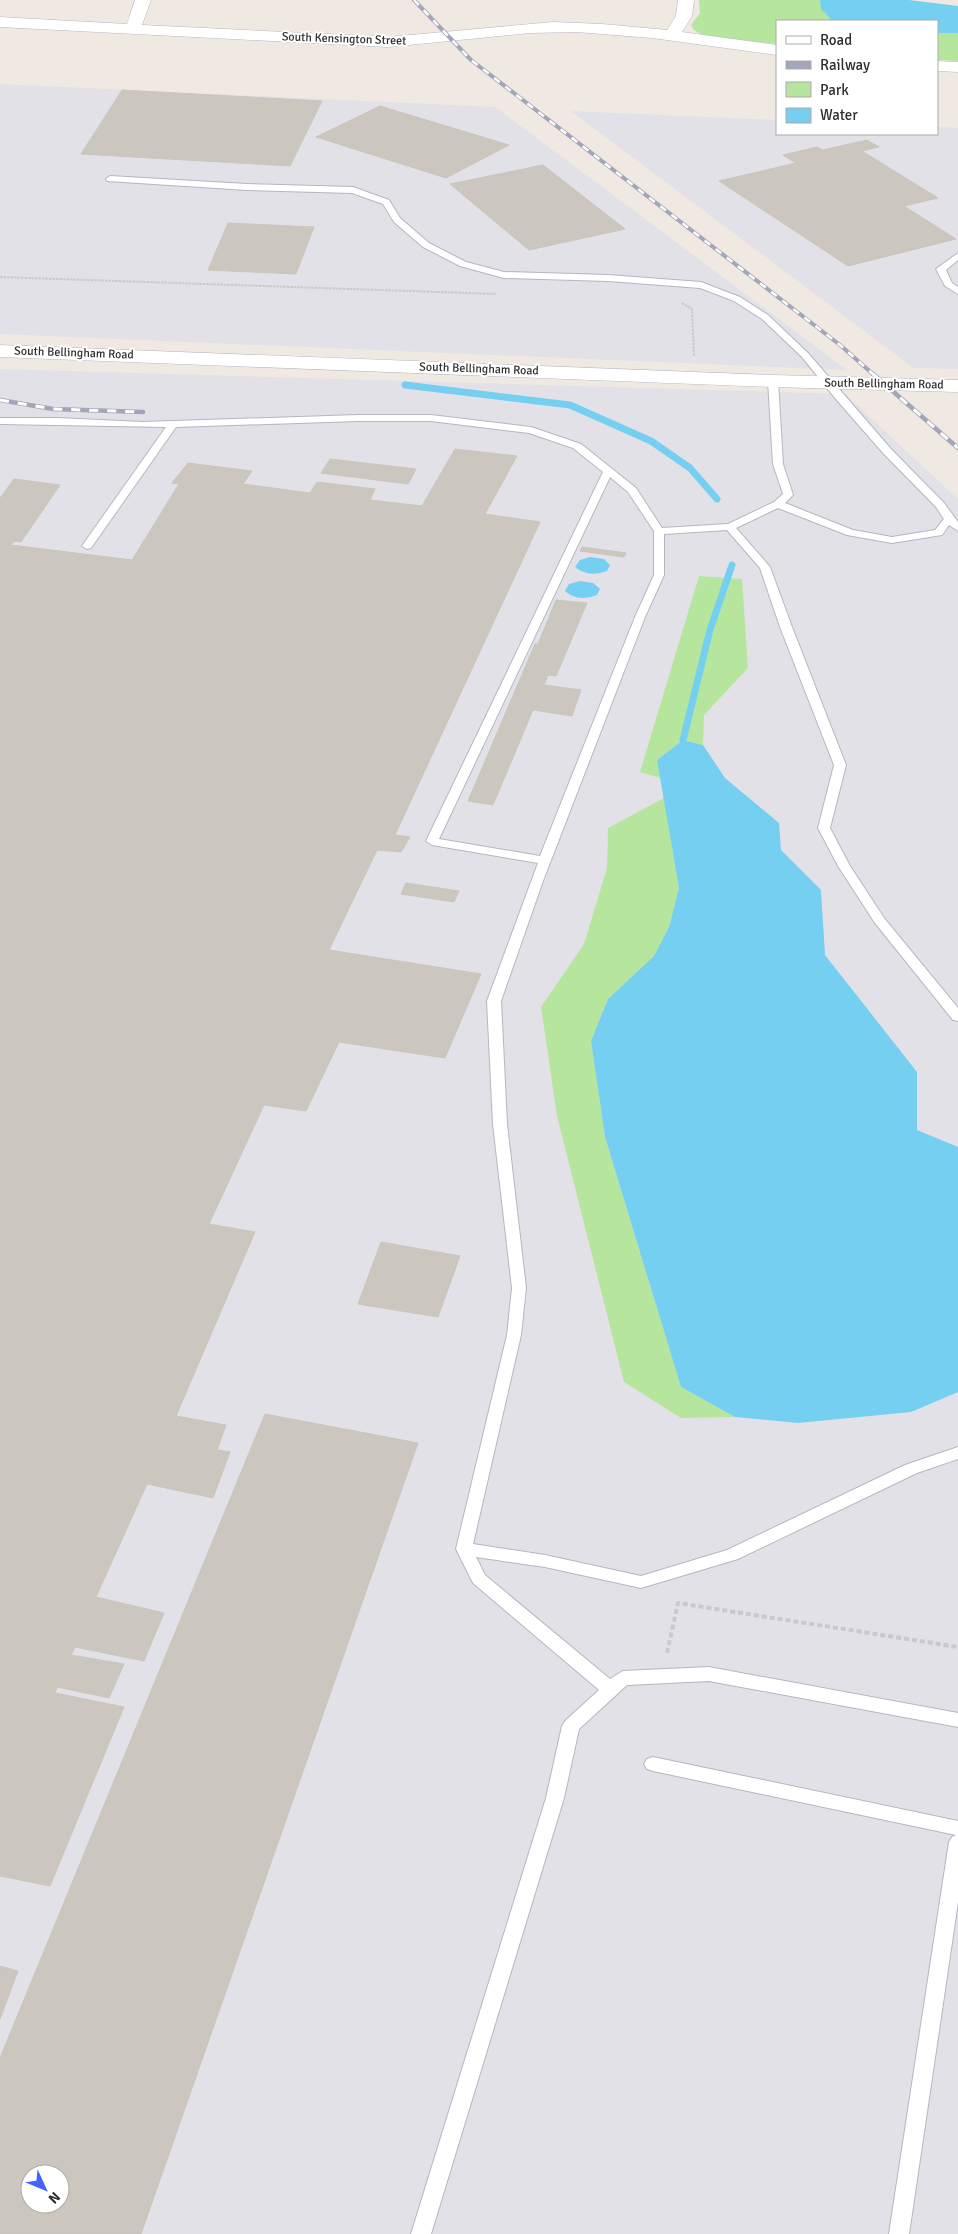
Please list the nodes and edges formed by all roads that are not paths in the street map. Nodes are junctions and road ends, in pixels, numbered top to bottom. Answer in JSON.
{"nodes":[{"id":1,"x":144,"y":0,"type":"edge"},
{"id":2,"x":686,"y":0,"type":"edge"},
{"id":3,"x":0,"y":22,"type":"edge"},
{"id":4,"x":133,"y":30,"type":"junction"},
{"id":5,"x":671,"y":36,"type":"junction"},
{"id":6,"x":776,"y":50,"type":"edge"},
{"id":7,"x":938,"y":66,"type":"edge"},
{"id":8,"x":958,"y":67,"type":"edge"},
{"id":9,"x":110,"y":179,"type":"dead end"},
{"id":10,"x":958,"y":256,"type":"edge"},
{"id":11,"x":958,"y":292,"type":"edge"},
{"id":12,"x":0,"y":351,"type":"edge"},
{"id":13,"x":774,"y":381,"type":"junction"},
{"id":14,"x":829,"y":382,"type":"junction"},
{"id":15,"x":958,"y":386,"type":"edge"},
{"id":16,"x":0,"y":421,"type":"edge"},
{"id":17,"x":173,"y":424,"type":"junction"},
{"id":18,"x":608,"y":471,"type":"junction"},
{"id":19,"x":778,"y":504,"type":"junction"},
{"id":20,"x":949,"y":519,"type":"junction"},
{"id":21,"x":730,"y":527,"type":"junction"},
{"id":22,"x":958,"y":528,"type":"edge"},
{"id":23,"x":659,"y":531,"type":"junction"},
{"id":24,"x":88,"y":546,"type":"dead end"},
{"id":25,"x":545,"y":861,"type":"junction"},
{"id":26,"x":958,"y":1017,"type":"edge"},
{"id":27,"x":958,"y":1453,"type":"edge"},
{"id":28,"x":464,"y":1549,"type":"junction"},
{"id":29,"x":610,"y":1689,"type":"junction"},
{"id":30,"x":958,"y":1720,"type":"edge"},
{"id":31,"x":653,"y":1764,"type":"dead end"},
{"id":32,"x":958,"y":1828,"type":"edge"},
{"id":33,"x":958,"y":1842,"type":"edge"},
{"id":34,"x":421,"y":2234,"type":"edge"},
{"id":35,"x":900,"y":2234,"type":"edge"}],
"edges":[{"from":1,"to":4,"type":"street"},
{"from":2,"to":5,"type":"street"},
{"from":3,"to":4,"type":"street","name":"South Kensington Street"},
{"from":4,"to":5,"type":"street","name":"South Kensington Street"},
{"from":5,"to":6,"type":"street","name":"South Kensington Street"},
{"from":7,"to":8,"type":"street"},
{"from":9,"to":14,"type":"lane"},
{"from":10,"to":11,"type":"lane"},
{"from":12,"to":13,"type":"street","name":"South Bellingham Road"},
{"from":13,"to":14,"type":"street","name":"South Bellingham Road"},
{"from":13,"to":19,"type":"lane"},
{"from":14,"to":15,"type":"street","name":"South Bellingham Road"},
{"from":14,"to":20,"type":"lane"},
{"from":16,"to":17,"type":"lane"},
{"from":17,"to":18,"type":"lane"},
{"from":17,"to":24,"type":"lane"},
{"from":18,"to":23,"type":"lane"},
{"from":18,"to":25,"type":"lane"},
{"from":19,"to":20,"type":"lane"},
{"from":19,"to":21,"type":"lane"},
{"from":20,"to":22,"type":"lane"},
{"from":21,"to":23,"type":"lane"},
{"from":21,"to":26,"type":"lane"},
{"from":23,"to":25,"type":"lane"},
{"from":25,"to":28,"type":"lane"},
{"from":27,"to":28,"type":"lane"},
{"from":28,"to":29,"type":"lane"},
{"from":29,"to":30,"type":"lane"},
{"from":29,"to":34,"type":"lane"},
{"from":31,"to":32,"type":"lane"},
{"from":33,"to":35,"type":"lane"}]}
